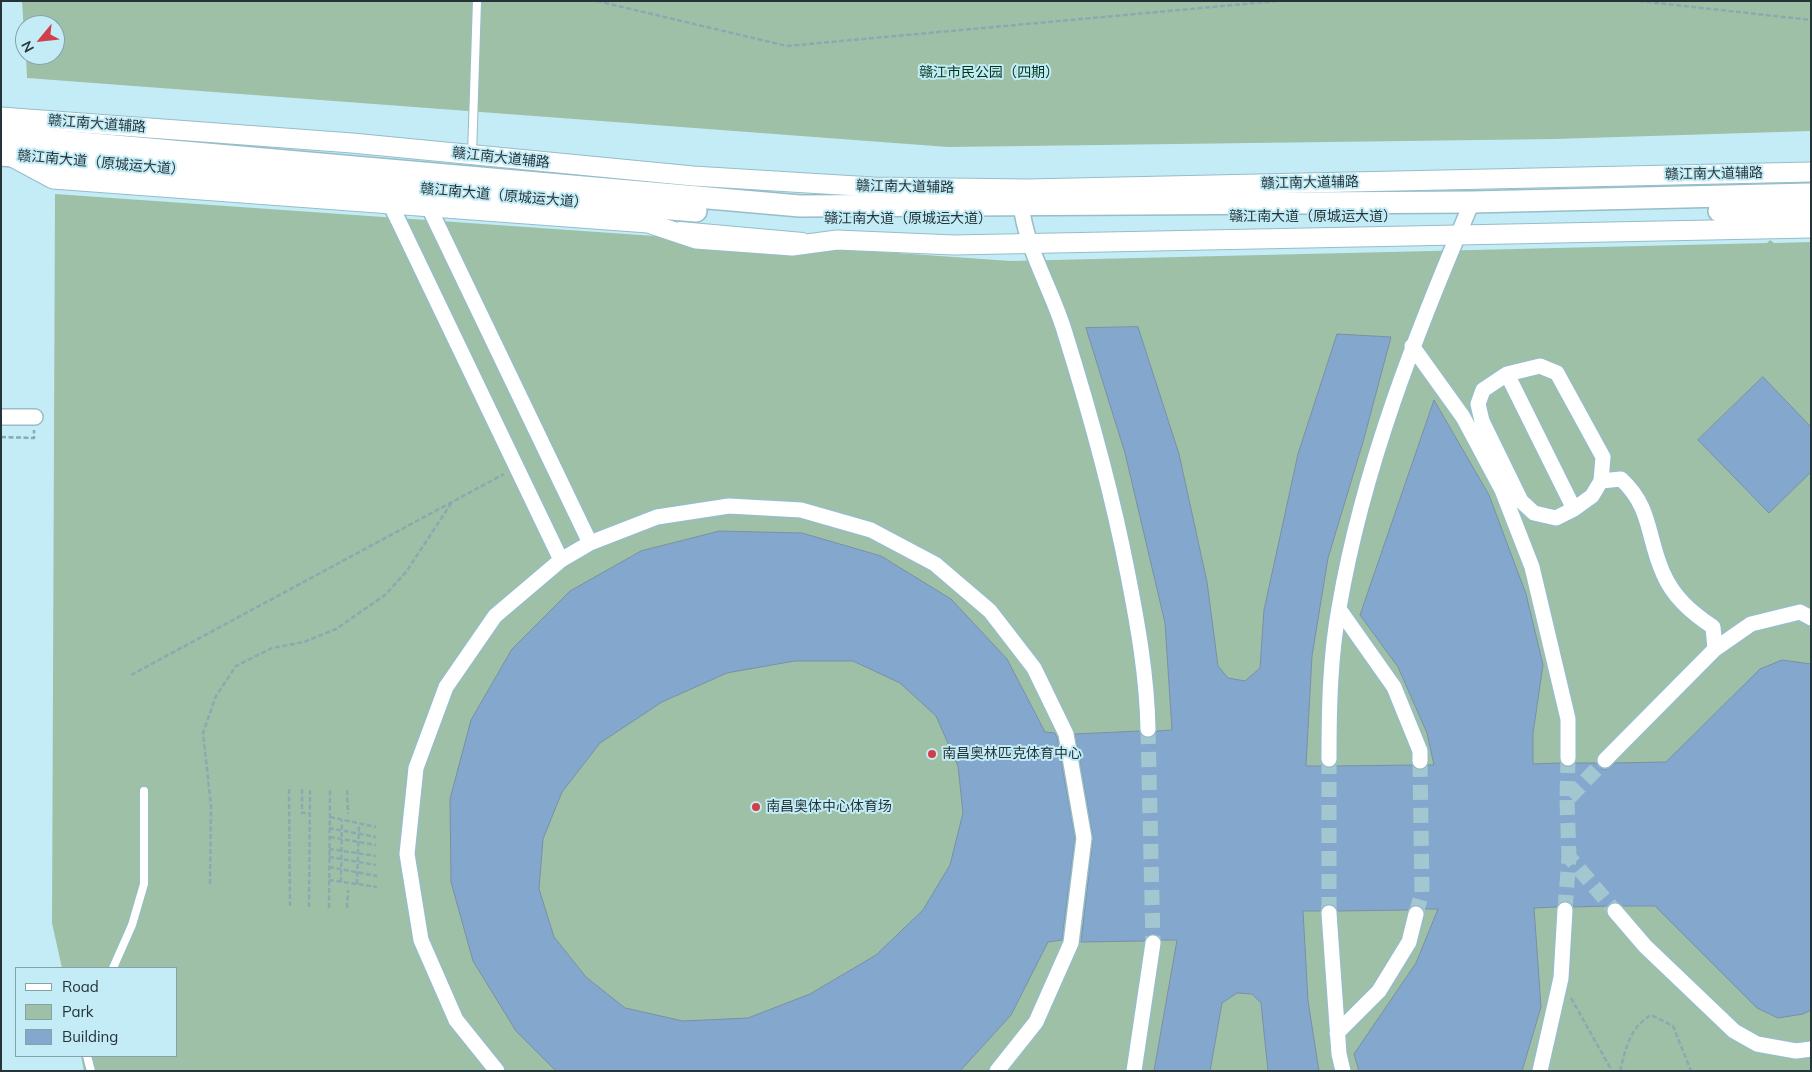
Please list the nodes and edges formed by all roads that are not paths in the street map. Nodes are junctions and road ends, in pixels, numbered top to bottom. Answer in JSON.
{"nodes":[{"id":1,"x":477,"y":1,"type":"edge"},
{"id":2,"x":1,"y":117,"type":"edge"},
{"id":3,"x":5,"y":146,"type":"edge"},
{"id":4,"x":472,"y":155,"type":"junction"},
{"id":5,"x":1811,"y":172,"type":"edge"},
{"id":6,"x":382,"y":186,"type":"junction"},
{"id":7,"x":421,"y":189,"type":"junction"},
{"id":8,"x":1811,"y":194,"type":"edge"},
{"id":9,"x":1469,"y":209,"type":"junction"},
{"id":10,"x":1811,"y":209,"type":"edge"},
{"id":11,"x":1022,"y":211,"type":"junction"},
{"id":12,"x":1811,"y":228,"type":"edge"},
{"id":13,"x":1457,"y":236,"type":"junction"},
{"id":14,"x":1030,"y":244,"type":"junction"},
{"id":15,"x":1412,"y":346,"type":"junction"},
{"id":16,"x":1507,"y":374,"type":"junction"},
{"id":17,"x":1,"y":417,"type":"edge"},
{"id":18,"x":35,"y":417,"type":"dead end"},
{"id":19,"x":1463,"y":417,"type":"junction"},
{"id":20,"x":1482,"y":421,"type":"junction"},
{"id":21,"x":1601,"y":481,"type":"junction"},
{"id":22,"x":1508,"y":488,"type":"junction"},
{"id":23,"x":1574,"y":510,"type":"junction"},
{"id":24,"x":590,"y":543,"type":"junction"},
{"id":25,"x":561,"y":560,"type":"junction"},
{"id":26,"x":1338,"y":608,"type":"junction"},
{"id":27,"x":1811,"y":618,"type":"edge"},
{"id":28,"x":1715,"y":649,"type":"junction"},
{"id":29,"x":1148,"y":729,"type":"tunnel mouth"},
{"id":30,"x":1568,"y":758,"type":"tunnel mouth"},
{"id":31,"x":1329,"y":759,"type":"tunnel mouth"},
{"id":32,"x":1605,"y":760,"type":"tunnel mouth"},
{"id":33,"x":1420,"y":761,"type":"tunnel mouth"},
{"id":34,"x":144,"y":790,"type":"dead end"},
{"id":35,"x":1565,"y":910,"type":"tunnel mouth"},
{"id":36,"x":1615,"y":911,"type":"tunnel mouth"},
{"id":37,"x":1329,"y":913,"type":"tunnel mouth"},
{"id":38,"x":1416,"y":914,"type":"tunnel mouth"},
{"id":39,"x":1153,"y":942,"type":"tunnel mouth"},
{"id":40,"x":113,"y":967,"type":"edge"},
{"id":41,"x":1337,"y":1033,"type":"junction"},
{"id":42,"x":1811,"y":1049,"type":"edge"},
{"id":43,"x":87,"y":1057,"type":"edge"},
{"id":44,"x":91,"y":1071,"type":"edge"},
{"id":45,"x":497,"y":1071,"type":"edge"},
{"id":46,"x":997,"y":1071,"type":"edge"},
{"id":47,"x":1134,"y":1071,"type":"edge"},
{"id":48,"x":1343,"y":1071,"type":"edge"},
{"id":49,"x":1540,"y":1071,"type":"edge"}],
"edges":[{"from":1,"to":4,"type":"lane"},
{"from":2,"to":4,"type":"street","name":"赣江南大道辅路"},
{"from":3,"to":6,"type":"main road","name":"赣江南大道（原城运大道）"},
{"from":3,"to":6,"type":"street"},
{"from":4,"to":5,"type":"street","name":"赣江南大道辅路"},
{"from":6,"to":7,"type":"main road","name":"赣江南大道（原城运大道）"},
{"from":6,"to":7,"type":"street"},
{"from":6,"to":25,"type":"street"},
{"from":7,"to":11,"type":"main road","name":"赣江南大道（原城运大道）"},
{"from":7,"to":14,"type":"street"},
{"from":7,"to":24,"type":"street"},
{"from":8,"to":9,"type":"main road","name":"赣江南大道（原城运大道）"},
{"from":9,"to":10,"type":"main road","name":"赣江南大道（原城运大道）"},
{"from":9,"to":11,"type":"main road","name":"赣江南大道（原城运大道）"},
{"from":9,"to":13,"type":"street"},
{"from":11,"to":14,"type":"street"},
{"from":12,"to":13,"type":"street"},
{"from":13,"to":14,"type":"street"},
{"from":13,"to":15,"type":"street"},
{"from":14,"to":29,"type":"street"},
{"from":15,"to":19,"type":"street"},
{"from":15,"to":26,"type":"street"},
{"from":16,"to":20,"type":"street"},
{"from":16,"to":21,"type":"street"},
{"from":16,"to":23,"type":"street"},
{"from":17,"to":18,"type":"street"},
{"from":19,"to":20,"type":"street"},
{"from":19,"to":22,"type":"street"},
{"from":20,"to":22,"type":"street"},
{"from":21,"to":23,"type":"street"},
{"from":21,"to":28,"type":"street"},
{"from":22,"to":23,"type":"street"},
{"from":22,"to":30,"type":"street"},
{"from":24,"to":25,"type":"street"},
{"from":24,"to":46,"type":"street"},
{"from":25,"to":45,"type":"street"},
{"from":26,"to":31,"type":"street"},
{"from":26,"to":33,"type":"street"},
{"from":27,"to":28,"type":"street"},
{"from":28,"to":32,"type":"street"},
{"from":34,"to":40,"type":"lane"},
{"from":35,"to":49,"type":"street"},
{"from":36,"to":42,"type":"street"},
{"from":37,"to":41,"type":"street"},
{"from":38,"to":41,"type":"street"},
{"from":39,"to":47,"type":"street"},
{"from":41,"to":48,"type":"street"},
{"from":43,"to":44,"type":"lane"}]}
